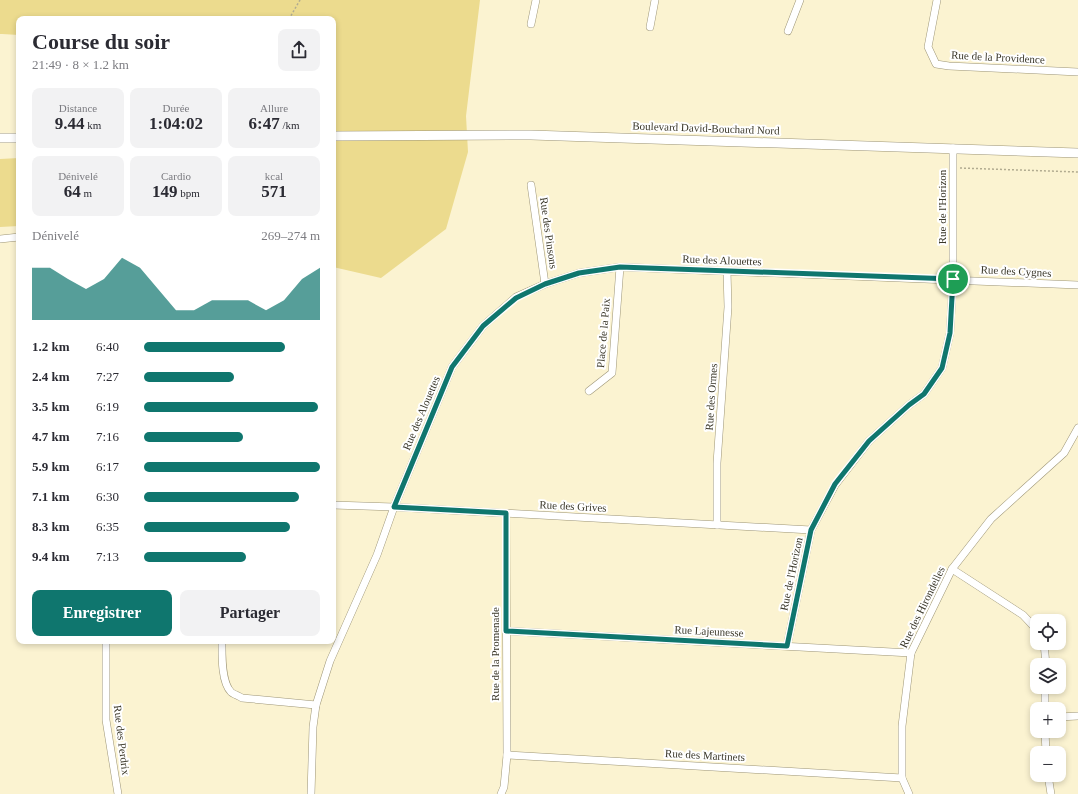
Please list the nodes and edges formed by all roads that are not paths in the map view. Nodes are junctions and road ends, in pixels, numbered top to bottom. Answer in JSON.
{"nodes":[{"id":1,"x":536,"y":0,"type":"edge"},
{"id":2,"x":655,"y":0,"type":"edge"},
{"id":3,"x":800,"y":0,"type":"edge"},
{"id":4,"x":937,"y":0,"type":"edge"},
{"id":5,"x":531,"y":24,"type":"dead end"},
{"id":6,"x":650,"y":27,"type":"dead end"},
{"id":7,"x":788,"y":32,"type":"dead end"},
{"id":8,"x":1078,"y":72,"type":"edge"},
{"id":9,"x":336,"y":136,"type":"edge"},
{"id":10,"x":0,"y":138,"type":"edge"},
{"id":11,"x":16,"y":138,"type":"edge"},
{"id":12,"x":954,"y":148,"type":"junction"},
{"id":13,"x":1078,"y":153,"type":"edge"},
{"id":14,"x":531,"y":185,"type":"dead end"},
{"id":15,"x":16,"y":237,"type":"edge"},
{"id":16,"x":0,"y":239,"type":"edge"},
{"id":17,"x":620,"y":267,"type":"junction"},
{"id":18,"x":727,"y":271,"type":"junction"},
{"id":19,"x":953,"y":279,"type":"junction"},
{"id":20,"x":545,"y":284,"type":"junction"},
{"id":21,"x":1078,"y":285,"type":"edge"},
{"id":22,"x":589,"y":391,"type":"dead end"},
{"id":23,"x":1078,"y":428,"type":"edge"},
{"id":24,"x":336,"y":505,"type":"edge"},
{"id":25,"x":394,"y":507,"type":"junction"},
{"id":26,"x":506,"y":513,"type":"junction"},
{"id":27,"x":717,"y":525,"type":"junction"},
{"id":28,"x":811,"y":530,"type":"junction"},
{"id":29,"x":952,"y":569,"type":"junction"},
{"id":30,"x":1030,"y":622,"type":"edge"},
{"id":31,"x":506,"y":631,"type":"junction"},
{"id":32,"x":106,"y":644,"type":"edge"},
{"id":33,"x":222,"y":644,"type":"edge"},
{"id":34,"x":787,"y":646,"type":"junction"},
{"id":35,"x":911,"y":653,"type":"junction"},
{"id":36,"x":316,"y":705,"type":"junction"},
{"id":37,"x":1078,"y":716,"type":"edge"},
{"id":38,"x":1066,"y":717,"type":"edge"},
{"id":39,"x":507,"y":755,"type":"junction"},
{"id":40,"x":902,"y":778,"type":"junction"},
{"id":41,"x":1049,"y":782,"type":"edge"},
{"id":42,"x":118,"y":794,"type":"edge"},
{"id":43,"x":311,"y":794,"type":"edge"},
{"id":44,"x":501,"y":794,"type":"edge"},
{"id":45,"x":909,"y":794,"type":"edge"},
{"id":46,"x":1051,"y":794,"type":"edge"}],
"edges":[{"from":1,"to":5,"type":"street"},
{"from":2,"to":6,"type":"street"},
{"from":3,"to":7,"type":"street"},
{"from":4,"to":8,"type":"street","name":"Rue de la Providence"},
{"from":9,"to":12,"type":"street","name":"Boulevard David-Bouchard Nord"},
{"from":10,"to":11,"type":"street"},
{"from":12,"to":13,"type":"street","name":"Boulevard David-Bouchard Nord"},
{"from":12,"to":19,"type":"street","name":"Rue de l'Horizon"},
{"from":14,"to":20,"type":"street","name":"Rue des Pinsons"},
{"from":15,"to":16,"type":"street"},
{"from":17,"to":18,"type":"street","name":"Rue des Alouettes"},
{"from":17,"to":20,"type":"street","name":"Rue des Alouettes"},
{"from":17,"to":22,"type":"street","name":"Place de la Paix"},
{"from":18,"to":19,"type":"street","name":"Rue des Alouettes"},
{"from":18,"to":27,"type":"street","name":"Rue des Ormes"},
{"from":19,"to":21,"type":"street","name":"Rue des Cygnes"},
{"from":19,"to":28,"type":"street","name":"Rue de l'Horizon"},
{"from":20,"to":25,"type":"street","name":"Rue des Alouettes"},
{"from":23,"to":29,"type":"street","name":"Rue des Hirondelles"},
{"from":24,"to":25,"type":"street","name":"Rue des Grives"},
{"from":25,"to":26,"type":"street","name":"Rue des Grives"},
{"from":25,"to":36,"type":"street","name":"Rue des Alouettes"},
{"from":26,"to":27,"type":"street","name":"Rue des Grives"},
{"from":26,"to":31,"type":"street","name":"Rue de la Promenade"},
{"from":27,"to":28,"type":"street","name":"Rue des Grives"},
{"from":28,"to":34,"type":"street","name":"Rue de l'Horizon"},
{"from":29,"to":30,"type":"street"},
{"from":29,"to":35,"type":"street","name":"Rue des Hirondelles"},
{"from":31,"to":34,"type":"street","name":"Rue Lajeunesse"},
{"from":31,"to":39,"type":"street","name":"Rue de la Promenade"},
{"from":32,"to":42,"type":"street","name":"Rue des Perdrix"},
{"from":33,"to":36,"type":"street"},
{"from":34,"to":35,"type":"street","name":"Rue Lajeunesse"},
{"from":35,"to":40,"type":"street","name":"Rue des Hirondelles"},
{"from":36,"to":43,"type":"street","name":"Rue des Alouettes"},
{"from":37,"to":38,"type":"street"},
{"from":39,"to":40,"type":"street","name":"Rue des Martinets"},
{"from":39,"to":44,"type":"street","name":"Rue de la Promenade"},
{"from":40,"to":45,"type":"street","name":"Rue des Hirondelles"},
{"from":41,"to":46,"type":"street"}]}
